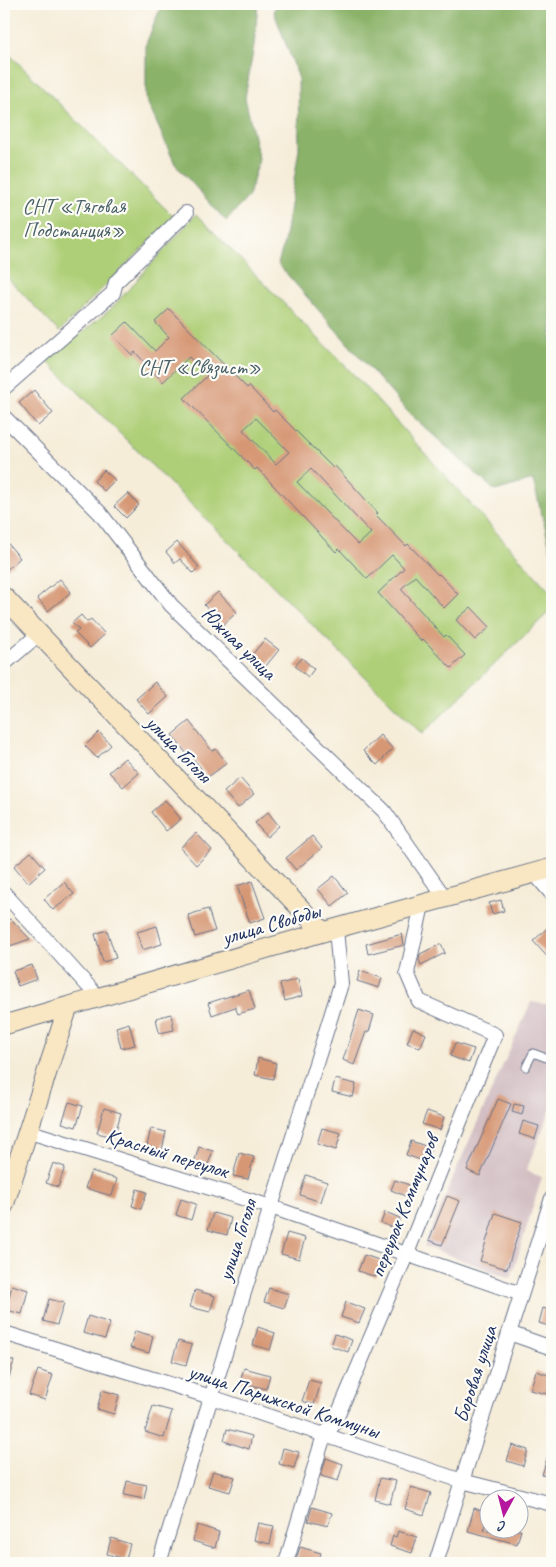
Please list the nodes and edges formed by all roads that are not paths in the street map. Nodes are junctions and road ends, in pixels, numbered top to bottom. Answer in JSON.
{"nodes":[{"id":1,"x":186,"y":213,"type":"dead end"},
{"id":2,"x":4,"y":388,"type":"edge"},
{"id":3,"x":4,"y":417,"type":"edge"},
{"id":4,"x":4,"y":597,"type":"edge"},
{"id":5,"x":40,"y":634,"type":"junction"},
{"id":6,"x":4,"y":664,"type":"edge"},
{"id":7,"x":552,"y":868,"type":"edge"},
{"id":8,"x":534,"y":873,"type":"junction"},
{"id":9,"x":4,"y":893,"type":"edge"},
{"id":10,"x":552,"y":894,"type":"edge"},
{"id":11,"x":445,"y":898,"type":"junction"},
{"id":12,"x":422,"y":905,"type":"junction"},
{"id":13,"x":329,"y":930,"type":"junction"},
{"id":14,"x":99,"y":998,"type":"junction"},
{"id":15,"x":68,"y":1007,"type":"junction"},
{"id":16,"x":4,"y":1025,"type":"edge"},
{"id":17,"x":552,"y":1060,"type":"edge"},
{"id":18,"x":526,"y":1067,"type":"dead end"},
{"id":19,"x":27,"y":1131,"type":"junction"},
{"id":20,"x":552,"y":1198,"type":"edge"},
{"id":21,"x":4,"y":1205,"type":"edge"},
{"id":22,"x":272,"y":1207,"type":"junction"},
{"id":23,"x":550,"y":1214,"type":"edge"},
{"id":24,"x":406,"y":1253,"type":"junction"},
{"id":25,"x":521,"y":1294,"type":"junction"},
{"id":26,"x":4,"y":1333,"type":"edge"},
{"id":27,"x":509,"y":1333,"type":"junction"},
{"id":28,"x":552,"y":1348,"type":"edge"},
{"id":29,"x":211,"y":1397,"type":"junction"},
{"id":30,"x":324,"y":1435,"type":"junction"},
{"id":31,"x":462,"y":1481,"type":"junction"},
{"id":32,"x":552,"y":1504,"type":"edge"},
{"id":33,"x":160,"y":1563,"type":"edge"},
{"id":34,"x":286,"y":1563,"type":"edge"},
{"id":35,"x":436,"y":1563,"type":"edge"}],
"edges":[{"from":1,"to":2,"type":"street"},
{"from":3,"to":11,"type":"street","name":"Южная улица"},
{"from":4,"to":5,"type":"street","name":"улица Гоголя"},
{"from":5,"to":6,"type":"street"},
{"from":5,"to":13,"type":"street","name":"улица Гоголя"},
{"from":7,"to":8,"type":"street","name":"улица Свободы"},
{"from":8,"to":10,"type":"street"},
{"from":8,"to":11,"type":"street","name":"улица Свободы"},
{"from":9,"to":14,"type":"street"},
{"from":11,"to":12,"type":"street","name":"улица Свободы"},
{"from":12,"to":13,"type":"street","name":"улица Свободы"},
{"from":12,"to":24,"type":"street","name":"переулок Коммунаров"},
{"from":13,"to":14,"type":"street","name":"улица Свободы"},
{"from":13,"to":22,"type":"street","name":"улица Гоголя"},
{"from":14,"to":15,"type":"street","name":"улица Свободы"},
{"from":15,"to":16,"type":"street","name":"улица Свободы"},
{"from":15,"to":19,"type":"street"},
{"from":17,"to":18,"type":"lane"},
{"from":19,"to":21,"type":"street"},
{"from":19,"to":22,"type":"street","name":"Красный переулок"},
{"from":20,"to":23,"type":"street","name":"Боровая улица"},
{"from":22,"to":24,"type":"street","name":"Красный переулок"},
{"from":22,"to":29,"type":"street","name":"улица Гоголя"},
{"from":23,"to":25,"type":"street","name":"Боровая улица"},
{"from":24,"to":25,"type":"street","name":"Красный переулок"},
{"from":24,"to":30,"type":"street","name":"переулок Коммунаров"},
{"from":25,"to":27,"type":"street","name":"Боровая улица"},
{"from":26,"to":29,"type":"street","name":"улица Парижской Коммуны"},
{"from":27,"to":28,"type":"street"},
{"from":27,"to":31,"type":"street","name":"Боровая улица"},
{"from":29,"to":30,"type":"street","name":"улица Парижской Коммуны"},
{"from":29,"to":33,"type":"street","name":"улица Гоголя"},
{"from":30,"to":31,"type":"street","name":"улица Парижской Коммуны"},
{"from":30,"to":34,"type":"street","name":"переулок Коммунаров"},
{"from":31,"to":32,"type":"street","name":"улица Парижской Коммуны"},
{"from":31,"to":35,"type":"street","name":"Боровая улица"}]}
